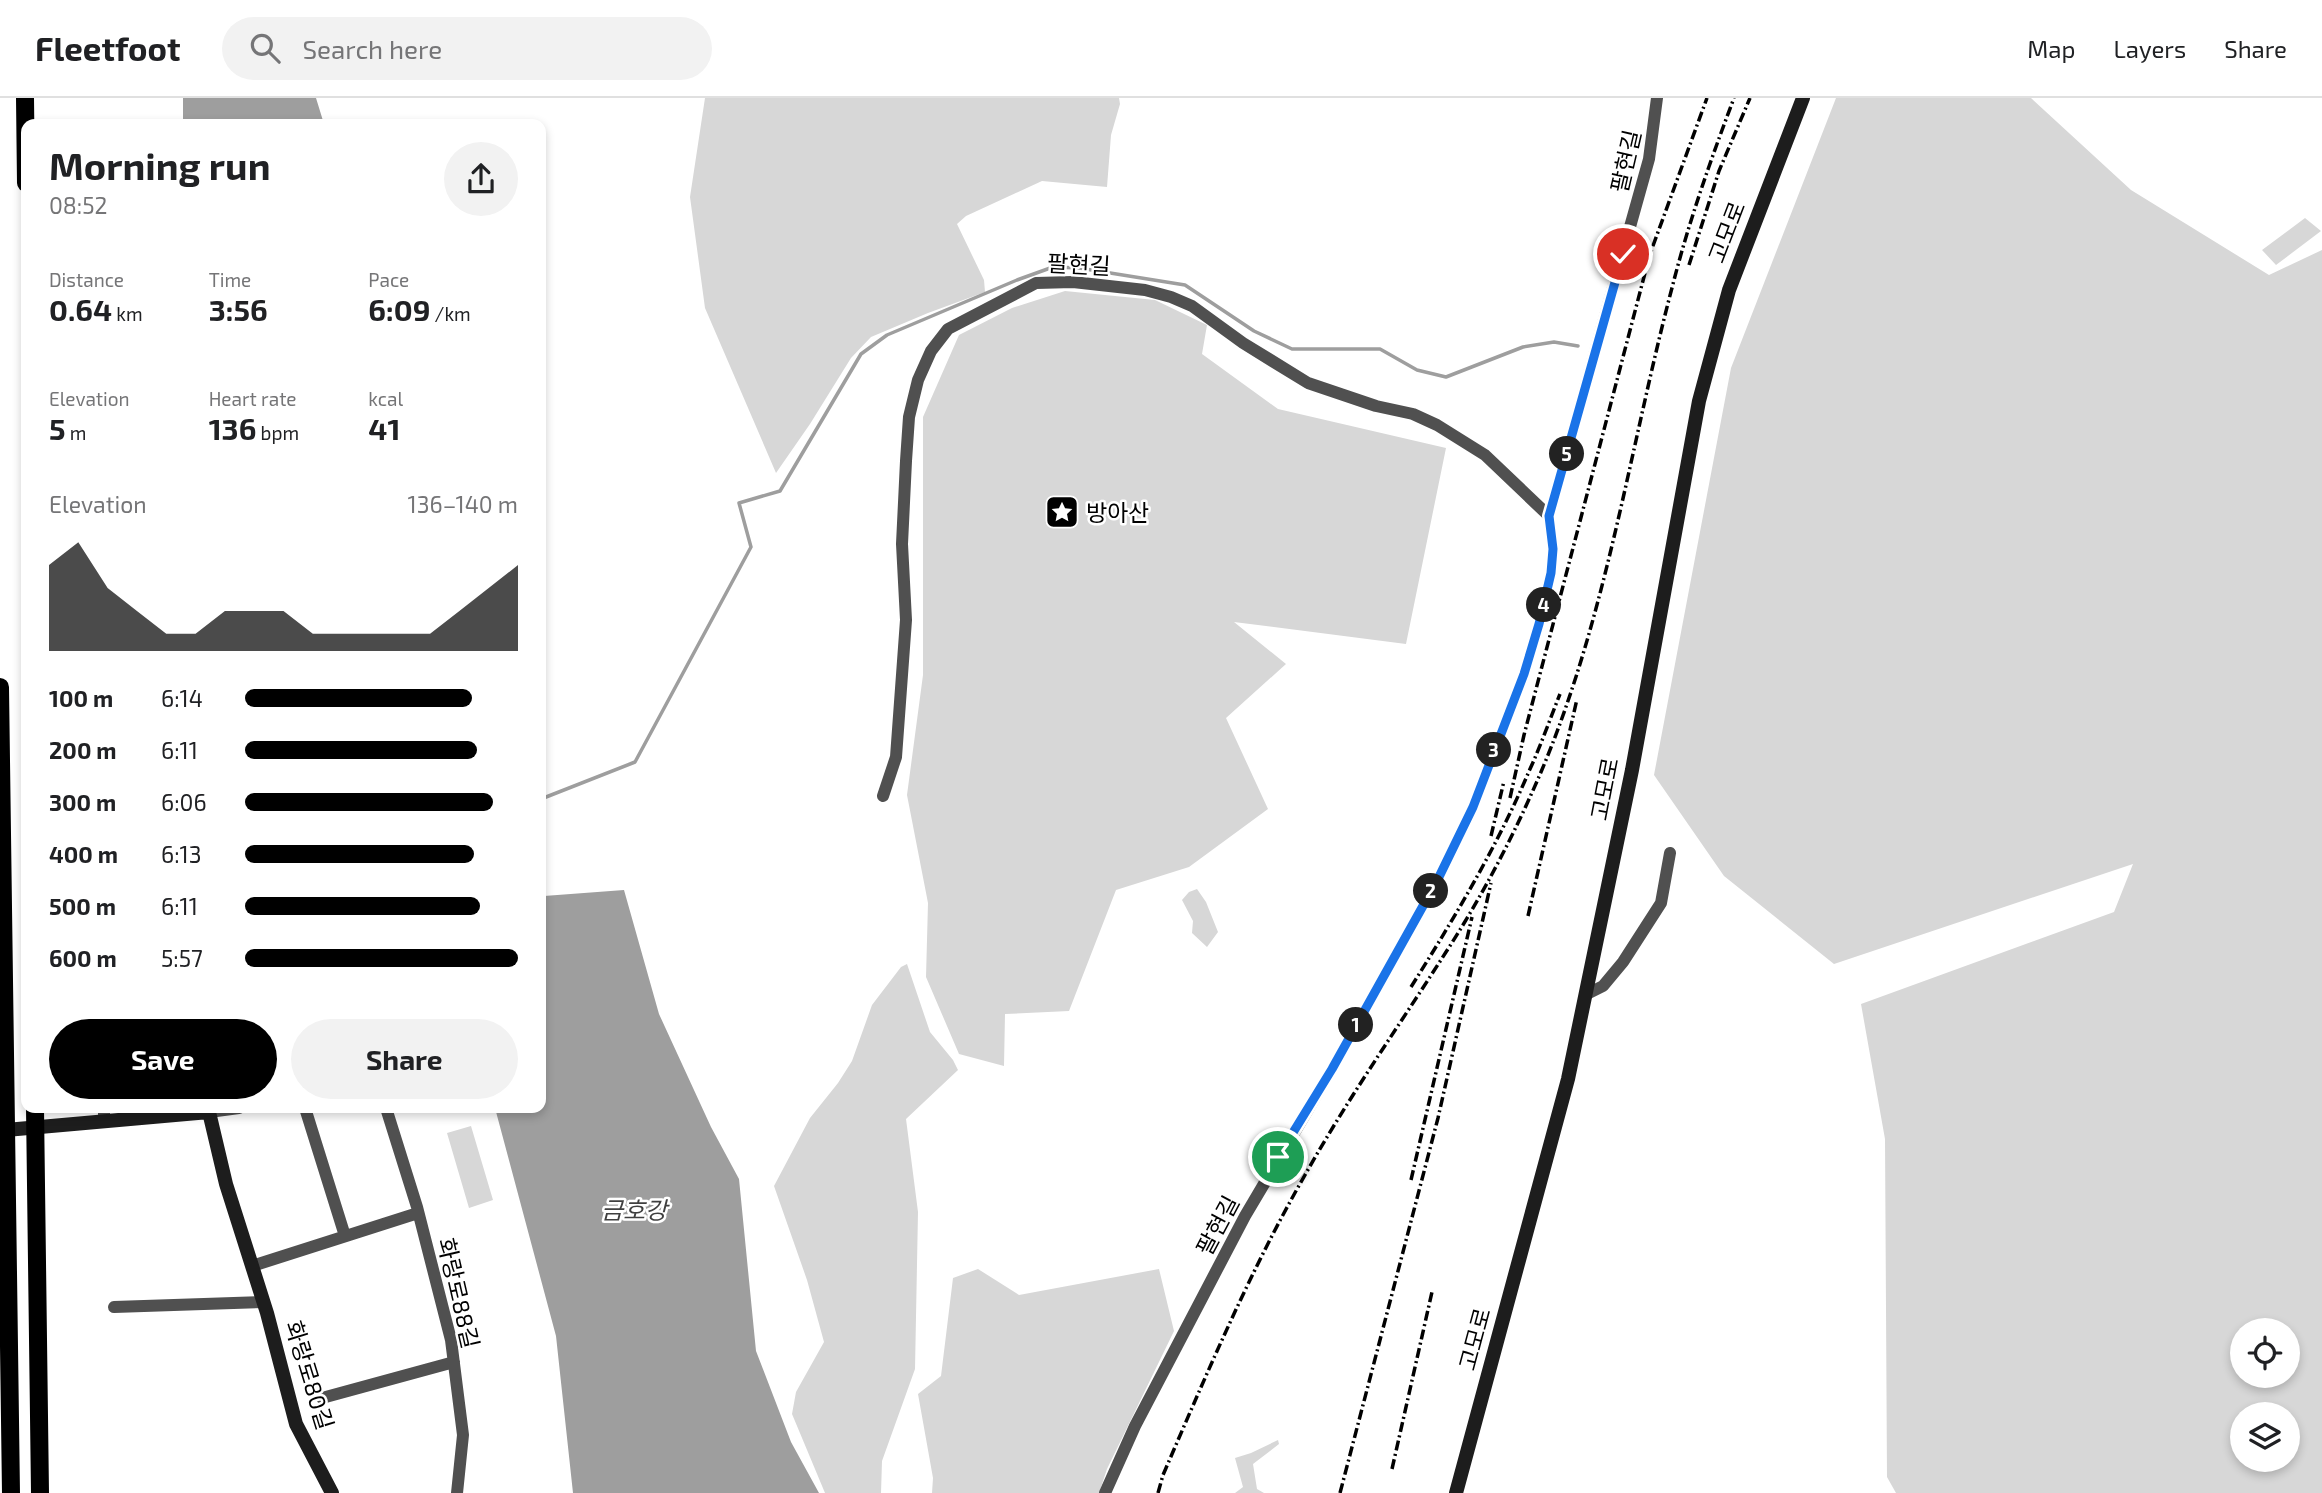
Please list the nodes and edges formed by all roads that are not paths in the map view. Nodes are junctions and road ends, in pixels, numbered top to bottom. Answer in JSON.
{"nodes":[{"id":1,"x":25,"y":98,"type":"edge"},
{"id":2,"x":1657,"y":98,"type":"edge"},
{"id":3,"x":1803,"y":98,"type":"edge"},
{"id":4,"x":25,"y":119,"type":"edge"},
{"id":5,"x":1549,"y":516,"type":"junction"},
{"id":6,"x":0,"y":687,"type":"edge"},
{"id":7,"x":883,"y":796,"type":"dead end"},
{"id":8,"x":1671,"y":853,"type":"dead end"},
{"id":9,"x":1585,"y":995,"type":"junction"},
{"id":10,"x":35,"y":1113,"type":"edge"},
{"id":11,"x":130,"y":1113,"type":"edge"},
{"id":12,"x":210,"y":1113,"type":"edge"},
{"id":13,"x":307,"y":1113,"type":"edge"},
{"id":14,"x":388,"y":1113,"type":"edge"},
{"id":15,"x":104,"y":1114,"type":"edge"},
{"id":16,"x":35,"y":1128,"type":"junction"},
{"id":17,"x":3,"y":1130,"type":"edge"},
{"id":18,"x":418,"y":1213,"type":"junction"},
{"id":19,"x":345,"y":1236,"type":"junction"},
{"id":20,"x":252,"y":1266,"type":"junction"},
{"id":21,"x":264,"y":1303,"type":"junction"},
{"id":22,"x":114,"y":1307,"type":"dead end"},
{"id":23,"x":454,"y":1362,"type":"junction"},
{"id":24,"x":322,"y":1398,"type":"dead end"},
{"id":25,"x":11,"y":1493,"type":"edge"},
{"id":26,"x":40,"y":1493,"type":"edge"},
{"id":27,"x":332,"y":1493,"type":"edge"},
{"id":28,"x":457,"y":1493,"type":"edge"},
{"id":29,"x":1105,"y":1493,"type":"edge"},
{"id":30,"x":1456,"y":1493,"type":"edge"}],
"edges":[{"from":1,"to":4,"type":"main road"},
{"from":2,"to":5,"type":"street","name":"팔현길"},
{"from":3,"to":9,"type":"main road","name":"고모로"},
{"from":5,"to":7,"type":"street","name":"팔현길"},
{"from":5,"to":29,"type":"street","name":"팔현길"},
{"from":6,"to":17,"type":"main road"},
{"from":8,"to":9,"type":"street"},
{"from":9,"to":30,"type":"main road","name":"고모로"},
{"from":10,"to":16,"type":"main road"},
{"from":11,"to":15,"type":"main road"},
{"from":12,"to":20,"type":"main road","name":"화랑로80길"},
{"from":13,"to":19,"type":"street"},
{"from":14,"to":18,"type":"street","name":"화랑로88길"},
{"from":15,"to":16,"type":"main road"},
{"from":16,"to":17,"type":"main road"},
{"from":16,"to":26,"type":"main road"},
{"from":17,"to":25,"type":"main road"},
{"from":18,"to":19,"type":"street"},
{"from":18,"to":23,"type":"street","name":"화랑로88길"},
{"from":19,"to":20,"type":"street"},
{"from":20,"to":21,"type":"main road","name":"화랑로80길"},
{"from":21,"to":22,"type":"street"},
{"from":21,"to":27,"type":"main road","name":"화랑로80길"},
{"from":23,"to":24,"type":"street"},
{"from":23,"to":28,"type":"street","name":"화랑로88길"}]}
